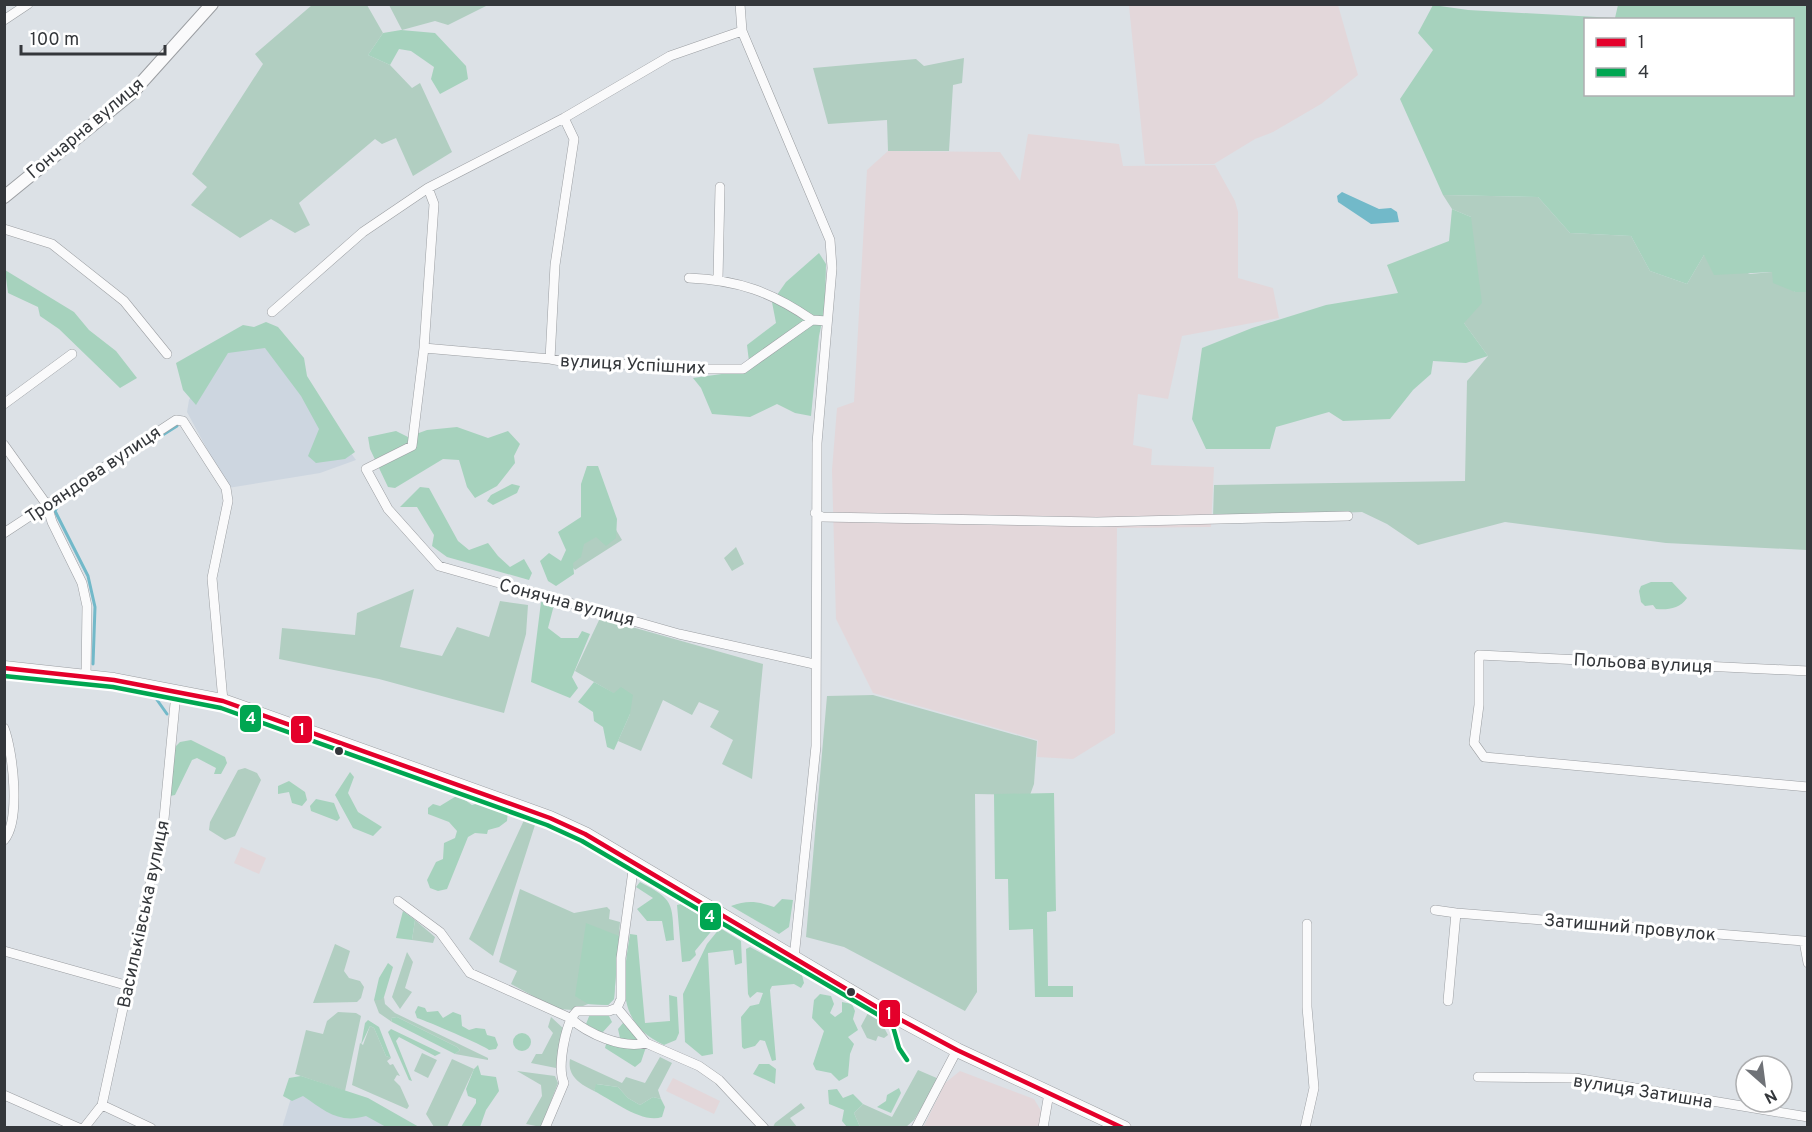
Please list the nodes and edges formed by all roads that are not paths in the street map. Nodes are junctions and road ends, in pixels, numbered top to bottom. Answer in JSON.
{"nodes":[{"id":1,"x":28,"y":4,"type":"edge"},
{"id":2,"x":212,"y":4,"type":"edge"},
{"id":3,"x":740,"y":4,"type":"edge"},
{"id":4,"x":4,"y":20,"type":"edge"},
{"id":5,"x":742,"y":31,"type":"junction"},
{"id":6,"x":564,"y":118,"type":"junction"},
{"id":7,"x":720,"y":187,"type":"dead end"},
{"id":8,"x":428,"y":188,"type":"junction"},
{"id":9,"x":4,"y":197,"type":"edge"},
{"id":10,"x":4,"y":228,"type":"edge"},
{"id":11,"x":689,"y":278,"type":"dead end"},
{"id":12,"x":718,"y":279,"type":"junction"},
{"id":13,"x":272,"y":312,"type":"dead end"},
{"id":14,"x":812,"y":320,"type":"junction"},
{"id":15,"x":828,"y":321,"type":"junction"},
{"id":16,"x":424,"y":348,"type":"junction"},
{"id":17,"x":72,"y":354,"type":"dead end"},
{"id":18,"x":167,"y":354,"type":"dead end"},
{"id":19,"x":550,"y":359,"type":"junction"},
{"id":20,"x":4,"y":404,"type":"edge"},
{"id":21,"x":4,"y":446,"type":"edge"},
{"id":22,"x":47,"y":505,"type":"junction"},
{"id":23,"x":816,"y":513,"type":"junction"},
{"id":24,"x":1348,"y":516,"type":"dead end"},
{"id":25,"x":4,"y":533,"type":"edge"},
{"id":26,"x":814,"y":664,"type":"junction"},
{"id":27,"x":4,"y":668,"type":"edge"},
{"id":28,"x":1808,"y":671,"type":"edge"},
{"id":29,"x":86,"y":676,"type":"junction"},
{"id":30,"x":177,"y":693,"type":"junction"},
{"id":31,"x":223,"y":701,"type":"junction"},
{"id":32,"x":4,"y":728,"type":"edge"},
{"id":33,"x":1808,"y":787,"type":"edge"},
{"id":34,"x":4,"y":840,"type":"edge"},
{"id":35,"x":634,"y":863,"type":"junction"},
{"id":36,"x":398,"y":901,"type":"dead end"},
{"id":37,"x":1435,"y":910,"type":"dead end"},
{"id":38,"x":1456,"y":913,"type":"junction"},
{"id":39,"x":1307,"y":924,"type":"dead end"},
{"id":40,"x":4,"y":951,"type":"edge"},
{"id":41,"x":794,"y":958,"type":"junction"},
{"id":42,"x":1808,"y":963,"type":"edge"},
{"id":43,"x":129,"y":986,"type":"junction"},
{"id":44,"x":1448,"y":1001,"type":"dead end"},
{"id":45,"x":617,"y":1008,"type":"junction"},
{"id":46,"x":570,"y":1018,"type":"junction"},
{"id":47,"x":646,"y":1043,"type":"junction"},
{"id":48,"x":957,"y":1050,"type":"junction"},
{"id":49,"x":1478,"y":1077,"type":"dead end"},
{"id":50,"x":1049,"y":1093,"type":"junction"},
{"id":51,"x":4,"y":1095,"type":"edge"},
{"id":52,"x":102,"y":1105,"type":"junction"},
{"id":53,"x":1808,"y":1117,"type":"edge"},
{"id":54,"x":81,"y":1128,"type":"edge"},
{"id":55,"x":151,"y":1128,"type":"edge"},
{"id":56,"x":545,"y":1128,"type":"edge"},
{"id":57,"x":764,"y":1128,"type":"edge"},
{"id":58,"x":916,"y":1128,"type":"edge"},
{"id":59,"x":1043,"y":1128,"type":"edge"},
{"id":60,"x":1124,"y":1128,"type":"edge"},
{"id":61,"x":1305,"y":1128,"type":"edge"}],
"edges":[{"from":1,"to":4,"type":"street"},
{"from":2,"to":9,"type":"street","name":"Гончарна вулиця"},
{"from":3,"to":5,"type":"street"},
{"from":5,"to":6,"type":"street"},
{"from":5,"to":15,"type":"street"},
{"from":6,"to":8,"type":"street"},
{"from":6,"to":19,"type":"street"},
{"from":7,"to":12,"type":"street"},
{"from":8,"to":13,"type":"street"},
{"from":8,"to":16,"type":"street"},
{"from":10,"to":18,"type":"street"},
{"from":11,"to":12,"type":"street"},
{"from":12,"to":14,"type":"street"},
{"from":14,"to":15,"type":"street"},
{"from":14,"to":19,"type":"street","name":"вулиця Успішних"},
{"from":15,"to":23,"type":"street"},
{"from":16,"to":19,"type":"street","name":"вулиця Успішних"},
{"from":16,"to":26,"type":"street","name":"Сонячна вулиця"},
{"from":17,"to":20,"type":"street"},
{"from":21,"to":22,"type":"street"},
{"from":22,"to":25,"type":"street","name":"Трояндова вулиця"},
{"from":22,"to":29,"type":"street"},
{"from":22,"to":31,"type":"street","name":"Трояндова вулиця"},
{"from":23,"to":24,"type":"street"},
{"from":23,"to":26,"type":"street"},
{"from":26,"to":41,"type":"street"},
{"from":27,"to":29,"type":"main road"},
{"from":28,"to":33,"type":"street","name":"Польова вулиця"},
{"from":29,"to":30,"type":"main road"},
{"from":30,"to":31,"type":"main road"},
{"from":30,"to":43,"type":"street","name":"Васильківська вулиця"},
{"from":31,"to":35,"type":"main road"},
{"from":32,"to":34,"type":"street"},
{"from":35,"to":41,"type":"main road"},
{"from":35,"to":45,"type":"street"},
{"from":36,"to":46,"type":"street"},
{"from":37,"to":38,"type":"street","name":"Затишний провулок"},
{"from":38,"to":42,"type":"street","name":"Затишний провулок"},
{"from":38,"to":44,"type":"street"},
{"from":39,"to":61,"type":"street"},
{"from":40,"to":43,"type":"street"},
{"from":41,"to":48,"type":"main road"},
{"from":43,"to":52,"type":"street","name":"Васильківська вулиця"},
{"from":45,"to":46,"type":"street"},
{"from":45,"to":47,"type":"street"},
{"from":46,"to":47,"type":"street"},
{"from":46,"to":56,"type":"street"},
{"from":47,"to":57,"type":"street"},
{"from":48,"to":50,"type":"main road"},
{"from":48,"to":58,"type":"street"},
{"from":49,"to":53,"type":"street","name":"вулиця Затишна"},
{"from":50,"to":59,"type":"street"},
{"from":50,"to":60,"type":"main road"},
{"from":51,"to":54,"type":"street"},
{"from":52,"to":54,"type":"street","name":"Васильківська вулиця"},
{"from":52,"to":55,"type":"street"}]}
